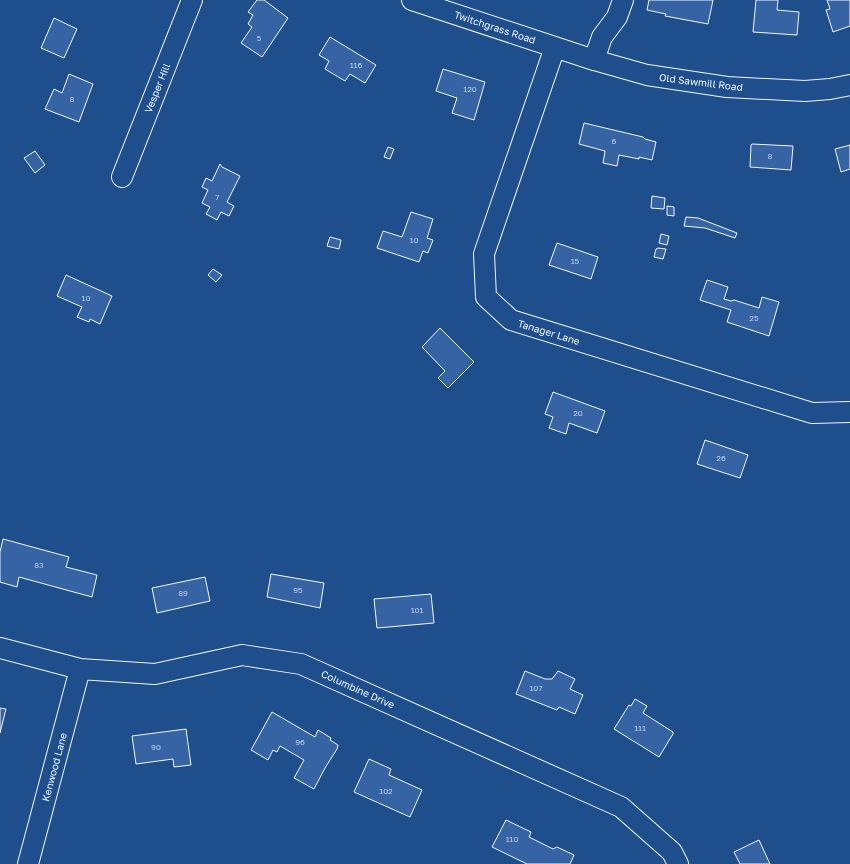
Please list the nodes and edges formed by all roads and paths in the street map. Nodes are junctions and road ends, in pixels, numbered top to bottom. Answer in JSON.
{"nodes":[{"id":1,"x":192,"y":0,"type":"edge"},
{"id":2,"x":412,"y":0,"type":"edge"},
{"id":3,"x":623,"y":0,"type":"edge"},
{"id":4,"x":555,"y":47,"type":"junction"},
{"id":5,"x":594,"y":60,"type":"junction"},
{"id":6,"x":850,"y":84,"type":"edge"},
{"id":7,"x":122,"y":176,"type":"dead end"},
{"id":8,"x":850,"y":412,"type":"edge"},
{"id":9,"x":0,"y":648,"type":"edge"},
{"id":10,"x":80,"y":670,"type":"junction"},
{"id":11,"x":28,"y":864,"type":"edge"},
{"id":12,"x":678,"y":864,"type":"edge"}],
"edges":[{"from":1,"to":7,"type":"street","name":"Vesper Hill"},
{"from":2,"to":4,"type":"street","name":"Twitchgrass Road"},
{"from":3,"to":5,"type":"street"},
{"from":4,"to":5,"type":"street","name":"Old Sawmill Road"},
{"from":4,"to":8,"type":"street","name":"Tanager Lane"},
{"from":5,"to":6,"type":"street","name":"Old Sawmill Road"},
{"from":9,"to":10,"type":"street","name":"Columbine Drive"},
{"from":10,"to":11,"type":"street","name":"Kenwood Lane"},
{"from":10,"to":12,"type":"street","name":"Columbine Drive"}]}
